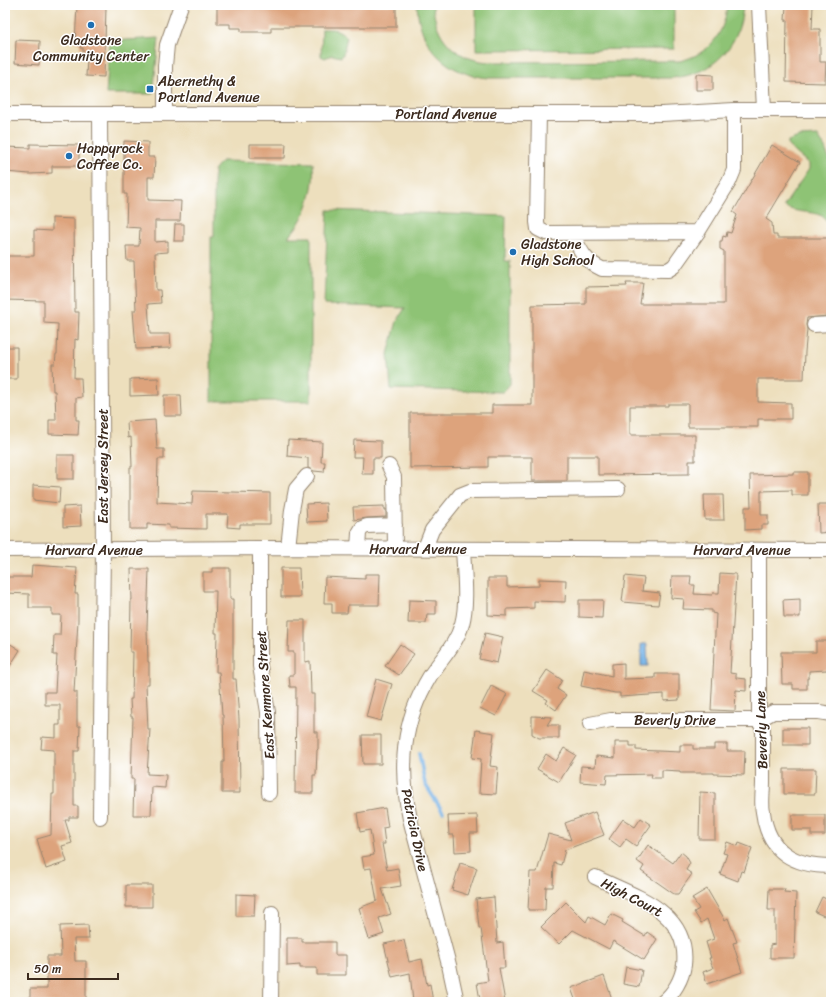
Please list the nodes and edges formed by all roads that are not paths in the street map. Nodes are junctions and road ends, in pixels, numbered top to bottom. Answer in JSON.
{"nodes":[{"id":1,"x":181,"y":5,"type":"edge"},
{"id":2,"x":759,"y":5,"type":"edge"},
{"id":3,"x":734,"y":110,"type":"junction"},
{"id":4,"x":764,"y":110,"type":"junction"},
{"id":5,"x":830,"y":112,"type":"edge"},
{"id":6,"x":5,"y":114,"type":"edge"},
{"id":7,"x":164,"y":114,"type":"junction"},
{"id":8,"x":539,"y":114,"type":"junction"},
{"id":9,"x":100,"y":115,"type":"junction"},
{"id":10,"x":698,"y":232,"type":"junction"},
{"id":11,"x":572,"y":233,"type":"junction"},
{"id":12,"x":831,"y":324,"type":"edge"},
{"id":13,"x":814,"y":325,"type":"dead end"},
{"id":14,"x":389,"y":466,"type":"dead end"},
{"id":15,"x":307,"y":476,"type":"dead end"},
{"id":16,"x":618,"y":489,"type":"dead end"},
{"id":17,"x":395,"y":525,"type":"junction"},
{"id":18,"x":260,"y":548,"type":"junction"},
{"id":19,"x":288,"y":548,"type":"junction"},
{"id":20,"x":358,"y":548,"type":"junction"},
{"id":21,"x":395,"y":548,"type":"junction"},
{"id":22,"x":425,"y":548,"type":"junction"},
{"id":23,"x":464,"y":549,"type":"junction"},
{"id":24,"x":5,"y":550,"type":"edge"},
{"id":25,"x":103,"y":550,"type":"junction"},
{"id":26,"x":760,"y":550,"type":"junction"},
{"id":27,"x":831,"y":550,"type":"edge"},
{"id":28,"x":831,"y":714,"type":"edge"},
{"id":29,"x":759,"y":720,"type":"junction"},
{"id":30,"x":590,"y":724,"type":"dead end"},
{"id":31,"x":269,"y":793,"type":"dead end"},
{"id":32,"x":100,"y":817,"type":"dead end"},
{"id":33,"x":831,"y":866,"type":"edge"},
{"id":34,"x":595,"y":877,"type":"dead end"},
{"id":35,"x":272,"y":912,"type":"dead end"},
{"id":36,"x":271,"y":1002,"type":"edge"},
{"id":37,"x":457,"y":1002,"type":"edge"},
{"id":38,"x":663,"y":1002,"type":"edge"}],
"edges":[{"from":1,"to":7,"type":"street"},
{"from":2,"to":4,"type":"street"},
{"from":3,"to":4,"type":"street","name":"Portland Avenue"},
{"from":3,"to":8,"type":"street","name":"Portland Avenue"},
{"from":3,"to":10,"type":"street"},
{"from":4,"to":5,"type":"street","name":"Portland Avenue"},
{"from":6,"to":9,"type":"street","name":"Portland Avenue"},
{"from":7,"to":8,"type":"street","name":"Portland Avenue"},
{"from":7,"to":9,"type":"street","name":"Portland Avenue"},
{"from":8,"to":11,"type":"street"},
{"from":9,"to":25,"type":"street","name":"East Jersey Street"},
{"from":10,"to":11,"type":"street"},
{"from":10,"to":11,"type":"street"},
{"from":12,"to":13,"type":"street"},
{"from":14,"to":17,"type":"street"},
{"from":15,"to":19,"type":"street"},
{"from":16,"to":22,"type":"street"},
{"from":17,"to":20,"type":"street"},
{"from":17,"to":21,"type":"street"},
{"from":18,"to":19,"type":"street","name":"Harvard Avenue"},
{"from":18,"to":25,"type":"street","name":"Harvard Avenue"},
{"from":18,"to":31,"type":"street","name":"East Kenmore Street"},
{"from":19,"to":20,"type":"street","name":"Harvard Avenue"},
{"from":20,"to":21,"type":"street","name":"Harvard Avenue"},
{"from":21,"to":22,"type":"street","name":"Harvard Avenue"},
{"from":22,"to":23,"type":"street","name":"Harvard Avenue"},
{"from":23,"to":26,"type":"street","name":"Harvard Avenue"},
{"from":23,"to":37,"type":"street","name":"Patricia Drive"},
{"from":24,"to":25,"type":"street","name":"Harvard Avenue"},
{"from":25,"to":32,"type":"street","name":"East Jersey Street"},
{"from":26,"to":27,"type":"street","name":"Harvard Avenue"},
{"from":26,"to":29,"type":"street","name":"Beverly Lane"},
{"from":28,"to":29,"type":"street"},
{"from":29,"to":30,"type":"street","name":"Beverly Drive"},
{"from":29,"to":33,"type":"street","name":"Beverly Lane"},
{"from":34,"to":38,"type":"street","name":"High Court"},
{"from":35,"to":36,"type":"street"}]}
